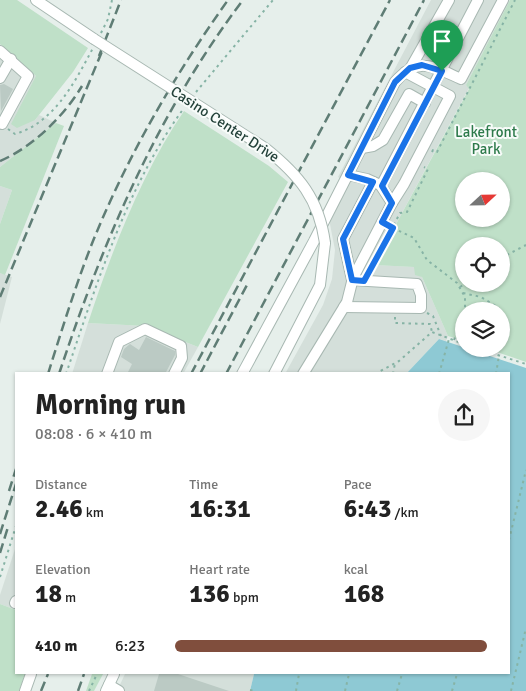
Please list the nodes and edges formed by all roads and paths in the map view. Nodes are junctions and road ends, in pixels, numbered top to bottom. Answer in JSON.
{"nodes":[{"id":1,"x":36,"y":0,"type":"edge"},
{"id":2,"x":112,"y":0,"type":"edge"},
{"id":3,"x":272,"y":0,"type":"edge"},
{"id":4,"x":449,"y":0,"type":"edge"},
{"id":5,"x":478,"y":0,"type":"edge"},
{"id":6,"x":503,"y":0,"type":"edge"},
{"id":7,"x":515,"y":0,"type":"edge"},
{"id":8,"x":96,"y":40,"type":"junction"},
{"id":9,"x":0,"y":51,"type":"edge"},
{"id":10,"x":11,"y":59,"type":"junction"},
{"id":11,"x":408,"y":70,"type":"junction"},
{"id":12,"x":442,"y":71,"type":"junction"},
{"id":13,"x":0,"y":78,"type":"edge"},
{"id":14,"x":434,"y":87,"type":"junction"},
{"id":15,"x":192,"y":97,"type":"dead end"},
{"id":16,"x":425,"y":103,"type":"junction"},
{"id":17,"x":186,"y":105,"type":"dead end"},
{"id":18,"x":1,"y":124,"type":"edge"},
{"id":19,"x":362,"y":148,"type":"junction"},
{"id":20,"x":429,"y":158,"type":"dead end"},
{"id":21,"x":424,"y":167,"type":"dead end"},
{"id":22,"x":348,"y":175,"type":"junction"},
{"id":23,"x":377,"y":184,"type":"junction"},
{"id":24,"x":392,"y":203,"type":"junction"},
{"id":25,"x":382,"y":222,"type":"junction"},
{"id":26,"x":393,"y":228,"type":"junction"},
{"id":27,"x":526,"y":245,"type":"edge"},
{"id":28,"x":510,"y":253,"type":"edge"},
{"id":29,"x":352,"y":280,"type":"junction"},
{"id":30,"x":364,"y":281,"type":"junction"},
{"id":31,"x":455,"y":283,"type":"edge"},
{"id":32,"x":463,"y":293,"type":"joint"},
{"id":33,"x":463,"y":302,"type":"edge"},
{"id":34,"x":489,"y":302,"type":"edge"},
{"id":35,"x":344,"y":306,"type":"junction"},
{"id":36,"x":421,"y":308,"type":"junction"},
{"id":37,"x":396,"y":314,"type":"dead end"},
{"id":38,"x":432,"y":332,"type":"junction"},
{"id":39,"x":441,"y":336,"type":"junction"},
{"id":40,"x":449,"y":339,"type":"junction"},
{"id":41,"x":454,"y":340,"type":"edge"},
{"id":42,"x":498,"y":357,"type":"edge"},
{"id":43,"x":504,"y":357,"type":"edge"},
{"id":44,"x":396,"y":364,"type":"junction"},
{"id":45,"x":526,"y":364,"type":"edge"},
{"id":46,"x":67,"y":372,"type":"edge"},
{"id":47,"x":108,"y":372,"type":"edge"},
{"id":48,"x":175,"y":372,"type":"edge"},
{"id":49,"x":243,"y":372,"type":"edge"},
{"id":50,"x":275,"y":372,"type":"edge"},
{"id":51,"x":304,"y":372,"type":"edge"},
{"id":52,"x":379,"y":372,"type":"edge"},
{"id":53,"x":394,"y":372,"type":"edge"},
{"id":54,"x":440,"y":372,"type":"edge"},
{"id":55,"x":496,"y":372,"type":"edge"},
{"id":56,"x":526,"y":470,"type":"edge"},
{"id":57,"x":15,"y":529,"type":"edge"},
{"id":58,"x":510,"y":536,"type":"edge"},
{"id":59,"x":0,"y":577,"type":"edge"},
{"id":60,"x":526,"y":628,"type":"edge"},
{"id":61,"x":32,"y":674,"type":"edge"},
{"id":62,"x":97,"y":674,"type":"edge"},
{"id":63,"x":114,"y":674,"type":"edge"},
{"id":64,"x":300,"y":674,"type":"edge"},
{"id":65,"x":349,"y":674,"type":"edge"},
{"id":66,"x":402,"y":674,"type":"edge"},
{"id":67,"x":457,"y":674,"type":"edge"},
{"id":68,"x":107,"y":688,"type":"edge"},
{"id":69,"x":250,"y":690,"type":"dead end"},
{"id":70,"x":25,"y":691,"type":"edge"},
{"id":71,"x":89,"y":691,"type":"edge"},
{"id":72,"x":120,"y":691,"type":"edge"},
{"id":73,"x":255,"y":691,"type":"edge"},
{"id":74,"x":296,"y":691,"type":"edge"},
{"id":75,"x":345,"y":691,"type":"edge"},
{"id":76,"x":398,"y":691,"type":"edge"},
{"id":77,"x":452,"y":691,"type":"edge"},
{"id":78,"x":511,"y":691,"type":"edge"}],
"edges":[{"from":1,"to":8,"type":"street","name":"Casino Center Drive"},
{"from":2,"to":8,"type":"path"},
{"from":3,"to":15,"type":"path"},
{"from":4,"to":11,"type":"street"},
{"from":5,"to":12,"type":"street"},
{"from":6,"to":12,"type":"street"},
{"from":7,"to":20,"type":"path"},
{"from":8,"to":18,"type":"path"},
{"from":8,"to":50,"type":"street","name":"Casino Center Drive","bridge":true},
{"from":9,"to":10,"type":"street"},
{"from":10,"to":13,"type":"street"},
{"from":10,"to":18,"type":"street"},
{"from":11,"to":12,"type":"street"},
{"from":11,"to":14,"type":"street"},
{"from":11,"to":19,"type":"street"},
{"from":12,"to":14,"type":"street"},
{"from":14,"to":16,"type":"street"},
{"from":14,"to":24,"type":"street"},
{"from":16,"to":19,"type":"street"},
{"from":16,"to":23,"type":"street"},
{"from":17,"to":46,"type":"path"},
{"from":19,"to":22,"type":"street"},
{"from":21,"to":26,"type":"path"},
{"from":22,"to":23,"type":"street"},
{"from":22,"to":49,"type":"street"},
{"from":23,"to":24,"type":"street"},
{"from":23,"to":29,"type":"street"},
{"from":24,"to":25,"type":"street"},
{"from":25,"to":26,"type":"path"},
{"from":25,"to":29,"type":"street"},
{"from":26,"to":30,"type":"path"},
{"from":26,"to":31,"type":"path"},
{"from":27,"to":28,"type":"path"},
{"from":29,"to":30,"type":"street"},
{"from":29,"to":35,"type":"street"},
{"from":30,"to":36,"type":"street"},
{"from":32,"to":33,"type":"path"},
{"from":32,"to":34,"type":"path"},
{"from":35,"to":36,"type":"street"},
{"from":35,"to":51,"type":"street"},
{"from":36,"to":39,"type":"path"},
{"from":37,"to":38,"type":"path"},
{"from":38,"to":39,"type":"path"},
{"from":38,"to":44,"type":"path"},
{"from":39,"to":40,"type":"path"},
{"from":40,"to":41,"type":"path"},
{"from":40,"to":54,"type":"path"},
{"from":42,"to":55,"type":"path"},
{"from":43,"to":45,"type":"path"},
{"from":44,"to":52,"type":"path"},
{"from":44,"to":53,"type":"path"},
{"from":47,"to":48,"type":"street"},
{"from":56,"to":58,"type":"path"},
{"from":57,"to":59,"type":"path"},
{"from":60,"to":78,"type":"path"},
{"from":61,"to":70,"type":"street"},
{"from":62,"to":71,"type":"path"},
{"from":63,"to":68,"type":"street"},
{"from":64,"to":74,"type":"path"},
{"from":65,"to":75,"type":"path"},
{"from":66,"to":76,"type":"path"},
{"from":67,"to":77,"type":"path"},
{"from":68,"to":72,"type":"street"},
{"from":69,"to":73,"type":"path"}]}
